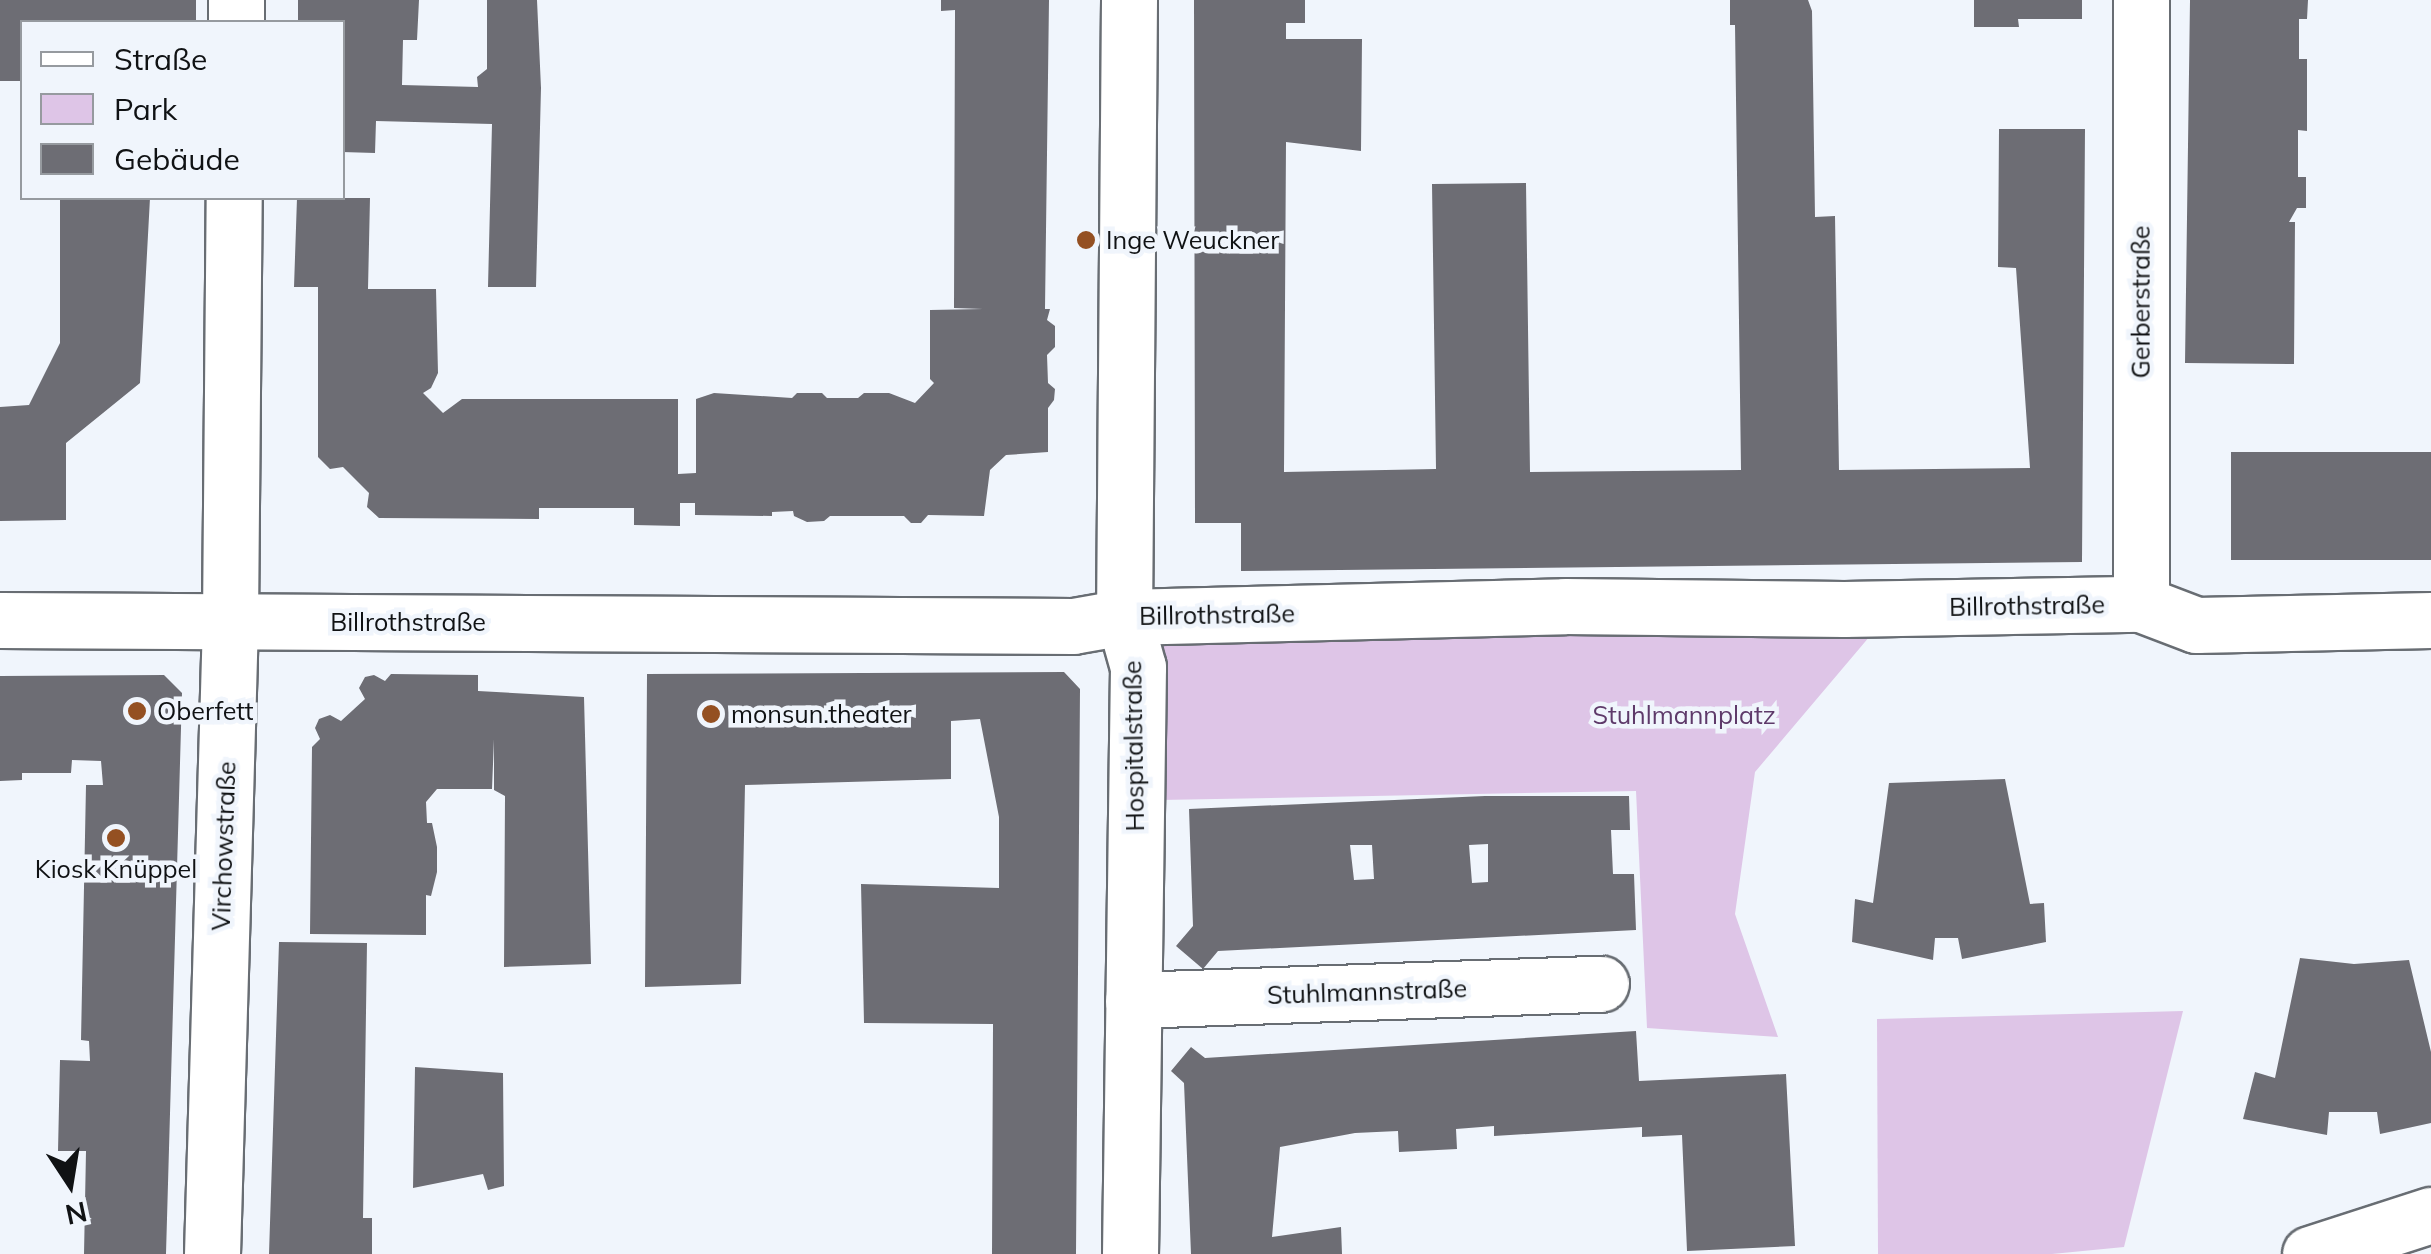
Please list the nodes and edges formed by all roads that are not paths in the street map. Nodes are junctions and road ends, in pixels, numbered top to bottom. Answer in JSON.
{"nodes":[{"id":1,"x":1129,"y":0,"type":"edge"},
{"id":2,"x":2141,"y":0,"type":"edge"},
{"id":3,"x":234,"y":200,"type":"edge"},
{"id":4,"x":2141,"y":604,"type":"junction"},
{"id":5,"x":1124,"y":618,"type":"junction"},
{"id":6,"x":0,"y":620,"type":"edge"},
{"id":7,"x":230,"y":620,"type":"junction"},
{"id":8,"x":2431,"y":620,"type":"edge"},
{"id":9,"x":1601,"y":984,"type":"dead end"},
{"id":10,"x":1134,"y":1000,"type":"junction"},
{"id":11,"x":2431,"y":1215,"type":"edge"},
{"id":12,"x":212,"y":1254,"type":"edge"},
{"id":13,"x":1130,"y":1254,"type":"edge"},
{"id":14,"x":2310,"y":1254,"type":"edge"}],
"edges":[{"from":1,"to":5,"type":"street","name":"Hospitalstraße"},
{"from":2,"to":4,"type":"street","name":"Gerberstraße"},
{"from":3,"to":7,"type":"street","name":"Virchowstraße"},
{"from":4,"to":5,"type":"street","name":"Billrothstraße"},
{"from":4,"to":8,"type":"street","name":"Billrothstraße"},
{"from":5,"to":7,"type":"street","name":"Billrothstraße"},
{"from":5,"to":10,"type":"street","name":"Hospitalstraße"},
{"from":6,"to":7,"type":"street","name":"Billrothstraße"},
{"from":7,"to":12,"type":"street","name":"Virchowstraße"},
{"from":9,"to":10,"type":"street","name":"Stuhlmannstraße"},
{"from":10,"to":13,"type":"street","name":"Hospitalstraße"},
{"from":11,"to":14,"type":"street"}]}
